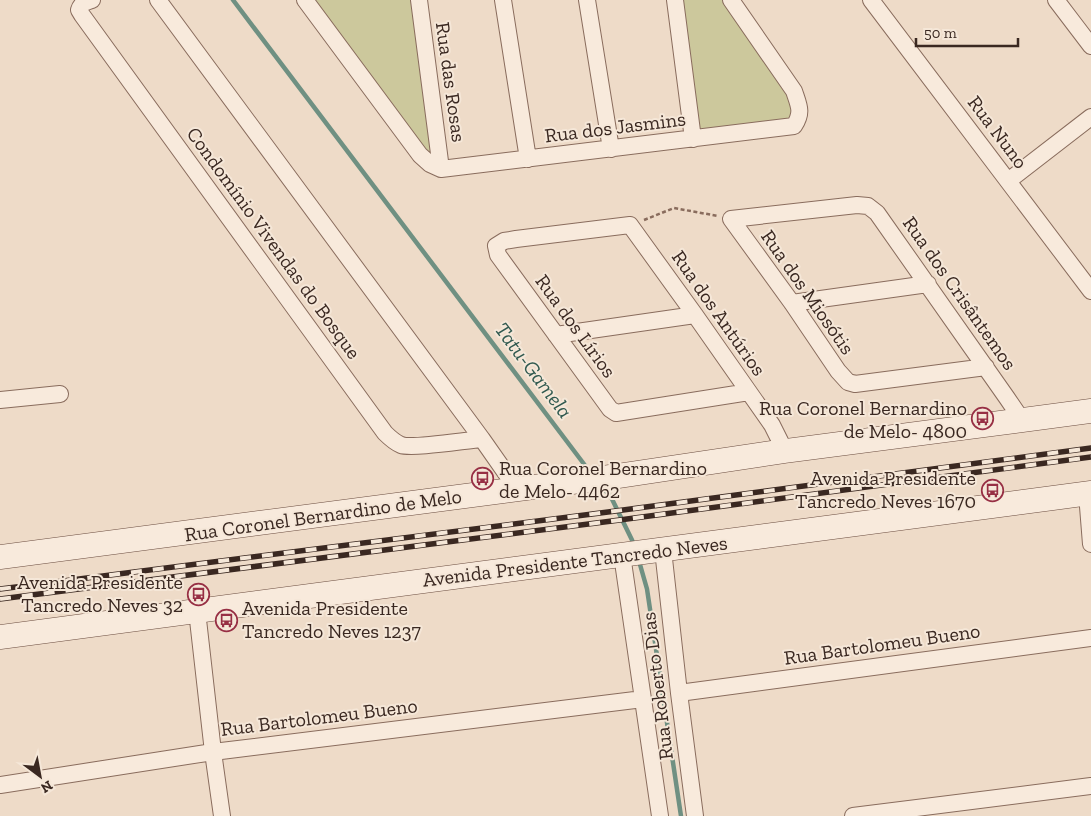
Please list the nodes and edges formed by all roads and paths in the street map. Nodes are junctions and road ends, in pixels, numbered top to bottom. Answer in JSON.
{"nodes":[{"id":1,"x":92,"y":0,"type":"edge"},
{"id":2,"x":158,"y":0,"type":"edge"},
{"id":3,"x":305,"y":0,"type":"edge"},
{"id":4,"x":419,"y":0,"type":"edge"},
{"id":5,"x":503,"y":0,"type":"edge"},
{"id":6,"x":587,"y":0,"type":"edge"},
{"id":7,"x":675,"y":0,"type":"edge"},
{"id":8,"x":732,"y":0,"type":"edge"},
{"id":9,"x":870,"y":0,"type":"edge"},
{"id":10,"x":1056,"y":0,"type":"edge"},
{"id":11,"x":1091,"y":46,"type":"edge"},
{"id":12,"x":1091,"y":117,"type":"edge"},
{"id":13,"x":693,"y":139,"type":"junction"},
{"id":14,"x":611,"y":149,"type":"junction"},
{"id":15,"x":528,"y":159,"type":"junction"},
{"id":16,"x":441,"y":169,"type":"junction"},
{"id":17,"x":1008,"y":181,"type":"junction"},
{"id":18,"x":731,"y":218,"type":"junction"},
{"id":19,"x":630,"y":225,"type":"junction"},
{"id":20,"x":928,"y":284,"type":"junction"},
{"id":21,"x":1091,"y":291,"type":"edge"},
{"id":22,"x":792,"y":303,"type":"junction"},
{"id":23,"x":695,"y":315,"type":"junction"},
{"id":24,"x":556,"y":335,"type":"junction"},
{"id":25,"x":986,"y":367,"type":"junction"},
{"id":26,"x":748,"y":392,"type":"junction"},
{"id":27,"x":60,"y":394,"type":"dead end"},
{"id":28,"x":1,"y":398,"type":"edge"},
{"id":29,"x":1091,"y":411,"type":"edge"},
{"id":30,"x":1022,"y":420,"type":"junction"},
{"id":31,"x":482,"y":439,"type":"junction"},
{"id":32,"x":785,"y":451,"type":"junction"},
{"id":33,"x":517,"y":489,"type":"junction"},
{"id":34,"x":1089,"y":493,"type":"edge"},
{"id":35,"x":1091,"y":544,"type":"edge"},
{"id":36,"x":660,"y":550,"type":"junction"},
{"id":37,"x":625,"y":555,"type":"junction"},
{"id":38,"x":0,"y":557,"type":"edge"},
{"id":39,"x":197,"y":611,"type":"junction"},
{"id":40,"x":0,"y":637,"type":"edge"},
{"id":41,"x":1091,"y":638,"type":"edge"},
{"id":42,"x":678,"y":693,"type":"junction"},
{"id":43,"x":644,"y":699,"type":"junction"},
{"id":44,"x":213,"y":752,"type":"junction"},
{"id":45,"x":0,"y":785,"type":"edge"},
{"id":46,"x":1091,"y":786,"type":"edge"},
{"id":47,"x":222,"y":816,"type":"edge"},
{"id":48,"x":660,"y":816,"type":"edge"},
{"id":49,"x":695,"y":816,"type":"edge"},
{"id":50,"x":852,"y":816,"type":"edge"}],
"edges":[{"from":1,"to":31,"type":"street","name":"Condomínio Vivendas do Bosque"},
{"from":2,"to":31,"type":"street"},
{"from":3,"to":16,"type":"street"},
{"from":4,"to":16,"type":"street","name":"Rua das Rosas"},
{"from":5,"to":15,"type":"street"},
{"from":6,"to":14,"type":"street"},
{"from":7,"to":13,"type":"street"},
{"from":8,"to":13,"type":"street","name":"Rua dos Jasmins"},
{"from":9,"to":17,"type":"street","name":"Rua Nuno"},
{"from":10,"to":11,"type":"street"},
{"from":12,"to":17,"type":"street"},
{"from":13,"to":14,"type":"street","name":"Rua dos Jasmins"},
{"from":14,"to":15,"type":"street","name":"Rua dos Jasmins"},
{"from":15,"to":16,"type":"street","name":"Rua dos Jasmins"},
{"from":17,"to":21,"type":"street","name":"Rua Nuno"},
{"from":18,"to":19,"type":"path"},
{"from":18,"to":20,"type":"street","name":"Rua dos Crisântemos"},
{"from":18,"to":22,"type":"street","name":"Rua dos Miosótis"},
{"from":19,"to":23,"type":"street","name":"Rua dos Antúrios"},
{"from":19,"to":24,"type":"street","name":"Rua dos Lírios"},
{"from":20,"to":22,"type":"street"},
{"from":20,"to":25,"type":"street","name":"Rua dos Crisântemos"},
{"from":22,"to":25,"type":"street","name":"Rua dos Miosótis"},
{"from":23,"to":24,"type":"street"},
{"from":23,"to":26,"type":"street","name":"Rua dos Antúrios"},
{"from":24,"to":26,"type":"street","name":"Rua dos Lírios"},
{"from":25,"to":30,"type":"street","name":"Rua dos Crisântemos"},
{"from":26,"to":32,"type":"street","name":"Rua dos Antúrios"},
{"from":27,"to":28,"type":"street"},
{"from":29,"to":30,"type":"main road","name":"Rua Coronel Bernardino de Melo"},
{"from":30,"to":32,"type":"main road","name":"Rua Coronel Bernardino de Melo"},
{"from":31,"to":33,"type":"street"},
{"from":32,"to":33,"type":"main road","name":"Rua Coronel Bernardino de Melo"},
{"from":33,"to":38,"type":"main road","name":"Rua Coronel Bernardino de Melo"},
{"from":34,"to":35,"type":"street"},
{"from":34,"to":36,"type":"main road","name":"Avenida Presidente Tancredo Neves"},
{"from":36,"to":37,"type":"main road","name":"Avenida Presidente Tancredo Neves"},
{"from":36,"to":42,"type":"street","name":"Rua Roberto Dias"},
{"from":37,"to":39,"type":"main road","name":"Avenida Presidente Tancredo Neves"},
{"from":37,"to":43,"type":"street","name":"Rua Roberto Dias"},
{"from":39,"to":40,"type":"main road","name":"Avenida Presidente Tancredo Neves"},
{"from":39,"to":44,"type":"street"},
{"from":41,"to":42,"type":"street","name":"Rua Bartolomeu Bueno"},
{"from":42,"to":49,"type":"street","name":"Rua Roberto Dias"},
{"from":43,"to":44,"type":"street","name":"Rua Bartolomeu Bueno"},
{"from":43,"to":48,"type":"street","name":"Rua Roberto Dias"},
{"from":44,"to":45,"type":"street","name":"Rua Bartolomeu Bueno"},
{"from":44,"to":47,"type":"street"},
{"from":46,"to":50,"type":"street"}]}
